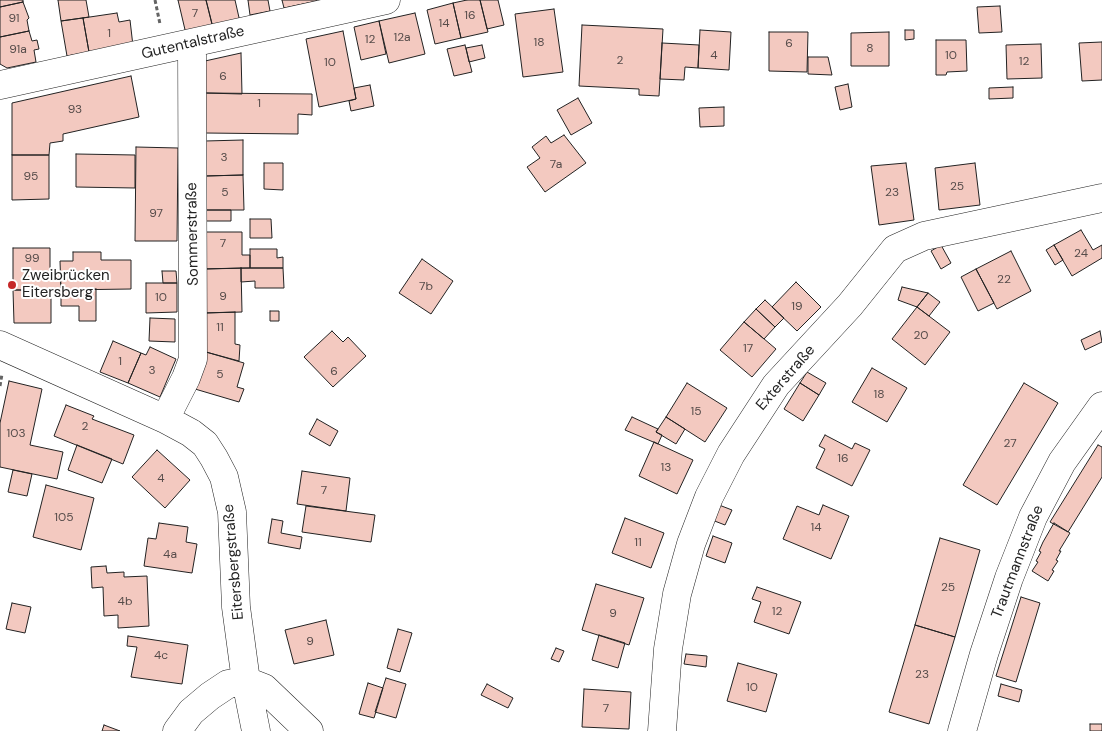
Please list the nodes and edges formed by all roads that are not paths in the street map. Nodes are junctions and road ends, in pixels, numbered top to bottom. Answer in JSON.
{"nodes":[{"id":1,"x":386,"y":0,"type":"edge"},
{"id":2,"x":192,"y":43,"type":"junction"},
{"id":3,"x":0,"y":85,"type":"edge"},
{"id":4,"x":1102,"y":198,"type":"edge"},
{"id":5,"x":0,"y":345,"type":"edge"},
{"id":6,"x":1102,"y":406,"type":"edge"},
{"id":7,"x":165,"y":419,"type":"junction"},
{"id":8,"x":246,"y":681,"type":"junction"},
{"id":9,"x":177,"y":731,"type":"edge"},
{"id":10,"x":256,"y":731,"type":"edge"},
{"id":11,"x":309,"y":731,"type":"edge"},
{"id":12,"x":662,"y":731,"type":"edge"},
{"id":13,"x":962,"y":731,"type":"edge"}],
"edges":[{"from":1,"to":2,"type":"street","name":"Gutentalstraße"},
{"from":2,"to":3,"type":"street","name":"Gutentalstraße"},
{"from":2,"to":7,"type":"street","name":"Sommerstraße"},
{"from":4,"to":12,"type":"street","name":"Exterstraße"},
{"from":5,"to":7,"type":"street","name":"Eitersbergstraße"},
{"from":6,"to":13,"type":"street","name":"Trautmannstraße"},
{"from":7,"to":8,"type":"street","name":"Eitersbergstraße"},
{"from":8,"to":9,"type":"street"},
{"from":8,"to":10,"type":"street","name":"Eitersbergstraße"},
{"from":8,"to":11,"type":"street"}]}
